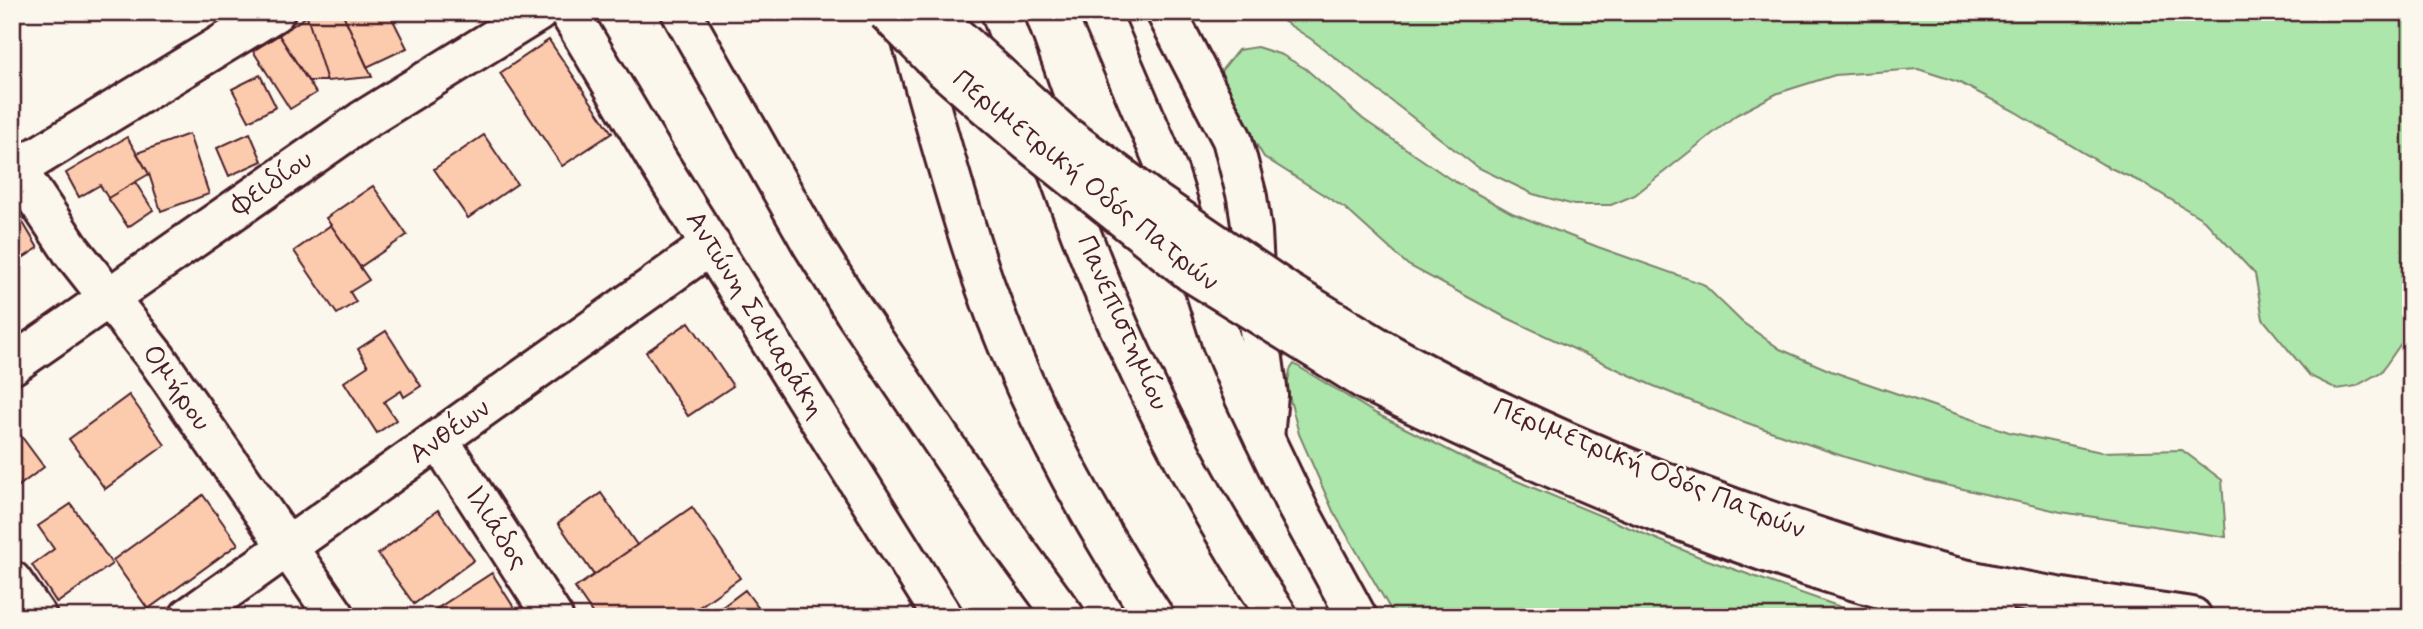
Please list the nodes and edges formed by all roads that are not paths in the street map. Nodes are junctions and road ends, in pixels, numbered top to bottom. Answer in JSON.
{"nodes":[{"id":1,"x":275,"y":12,"type":"edge"},
{"id":2,"x":538,"y":12,"type":"edge"},
{"id":3,"x":569,"y":12,"type":"edge"},
{"id":4,"x":681,"y":12,"type":"edge"},
{"id":5,"x":887,"y":12,"type":"edge"},
{"id":6,"x":903,"y":12,"type":"edge"},
{"id":7,"x":929,"y":12,"type":"edge"},
{"id":8,"x":1001,"y":12,"type":"edge"},
{"id":9,"x":1100,"y":12,"type":"edge"},
{"id":10,"x":1166,"y":12,"type":"edge"},
{"id":11,"x":15,"y":165,"type":"edge"},
{"id":12,"x":711,"y":246,"type":"junction"},
{"id":13,"x":110,"y":298,"type":"junction"},
{"id":14,"x":12,"y":365,"type":"edge"},
{"id":15,"x":1375,"y":366,"type":"junction"},
{"id":16,"x":1264,"y":438,"type":"junction"},
{"id":17,"x":439,"y":440,"type":"junction"},
{"id":18,"x":287,"y":548,"type":"junction"},
{"id":19,"x":12,"y":581,"type":"edge"},
{"id":20,"x":37,"y":617,"type":"edge"},
{"id":21,"x":189,"y":617,"type":"edge"},
{"id":22,"x":336,"y":617,"type":"edge"},
{"id":23,"x":552,"y":617,"type":"edge"},
{"id":24,"x":943,"y":617,"type":"edge"},
{"id":25,"x":1065,"y":617,"type":"edge"},
{"id":26,"x":1154,"y":617,"type":"edge"},
{"id":27,"x":1278,"y":617,"type":"edge"},
{"id":28,"x":1357,"y":617,"type":"edge"},
{"id":29,"x":1994,"y":617,"type":"edge"},
{"id":30,"x":2192,"y":617,"type":"edge"}],
"edges":[{"from":1,"to":11,"type":"main road"},
{"from":2,"to":13,"type":"main road","name":"Φειδίου"},
{"from":3,"to":12,"type":"main road","name":"Αντώνη Σαμαράκη"},
{"from":4,"to":25,"type":"main road"},
{"from":5,"to":15,"type":"main road","name":"Περιμετρική Οδός Πατρών","bridge":true},
{"from":6,"to":26,"type":"main road"},
{"from":7,"to":15,"type":"main road","name":"Περιμετρική Οδός Πατρών","bridge":true},
{"from":8,"to":27,"type":"main road","name":"Πανεπιστημίου"},
{"from":9,"to":16,"type":"main road"},
{"from":10,"to":16,"type":"main road"},
{"from":11,"to":13,"type":"main road","name":"Ομήρου"},
{"from":12,"to":17,"type":"main road","name":"Ανθέων"},
{"from":12,"to":24,"type":"main road","name":"Αντώνη Σαμαράκη"},
{"from":13,"to":14,"type":"main road","name":"Φειδίου"},
{"from":13,"to":18,"type":"main road","name":"Ομήρου"},
{"from":15,"to":29,"type":"main road","name":"Περιμετρική Οδός Πατρών"},
{"from":15,"to":30,"type":"main road","name":"Περιμετρική Οδός Πατρών"},
{"from":16,"to":28,"type":"main road"},
{"from":17,"to":18,"type":"main road","name":"Ανθέων"},
{"from":17,"to":23,"type":"main road","name":"Ιλιάδος"},
{"from":18,"to":21,"type":"main road","name":"Ανθέων"},
{"from":18,"to":22,"type":"main road","name":"Ομήρου"},
{"from":19,"to":20,"type":"main road"}]}
